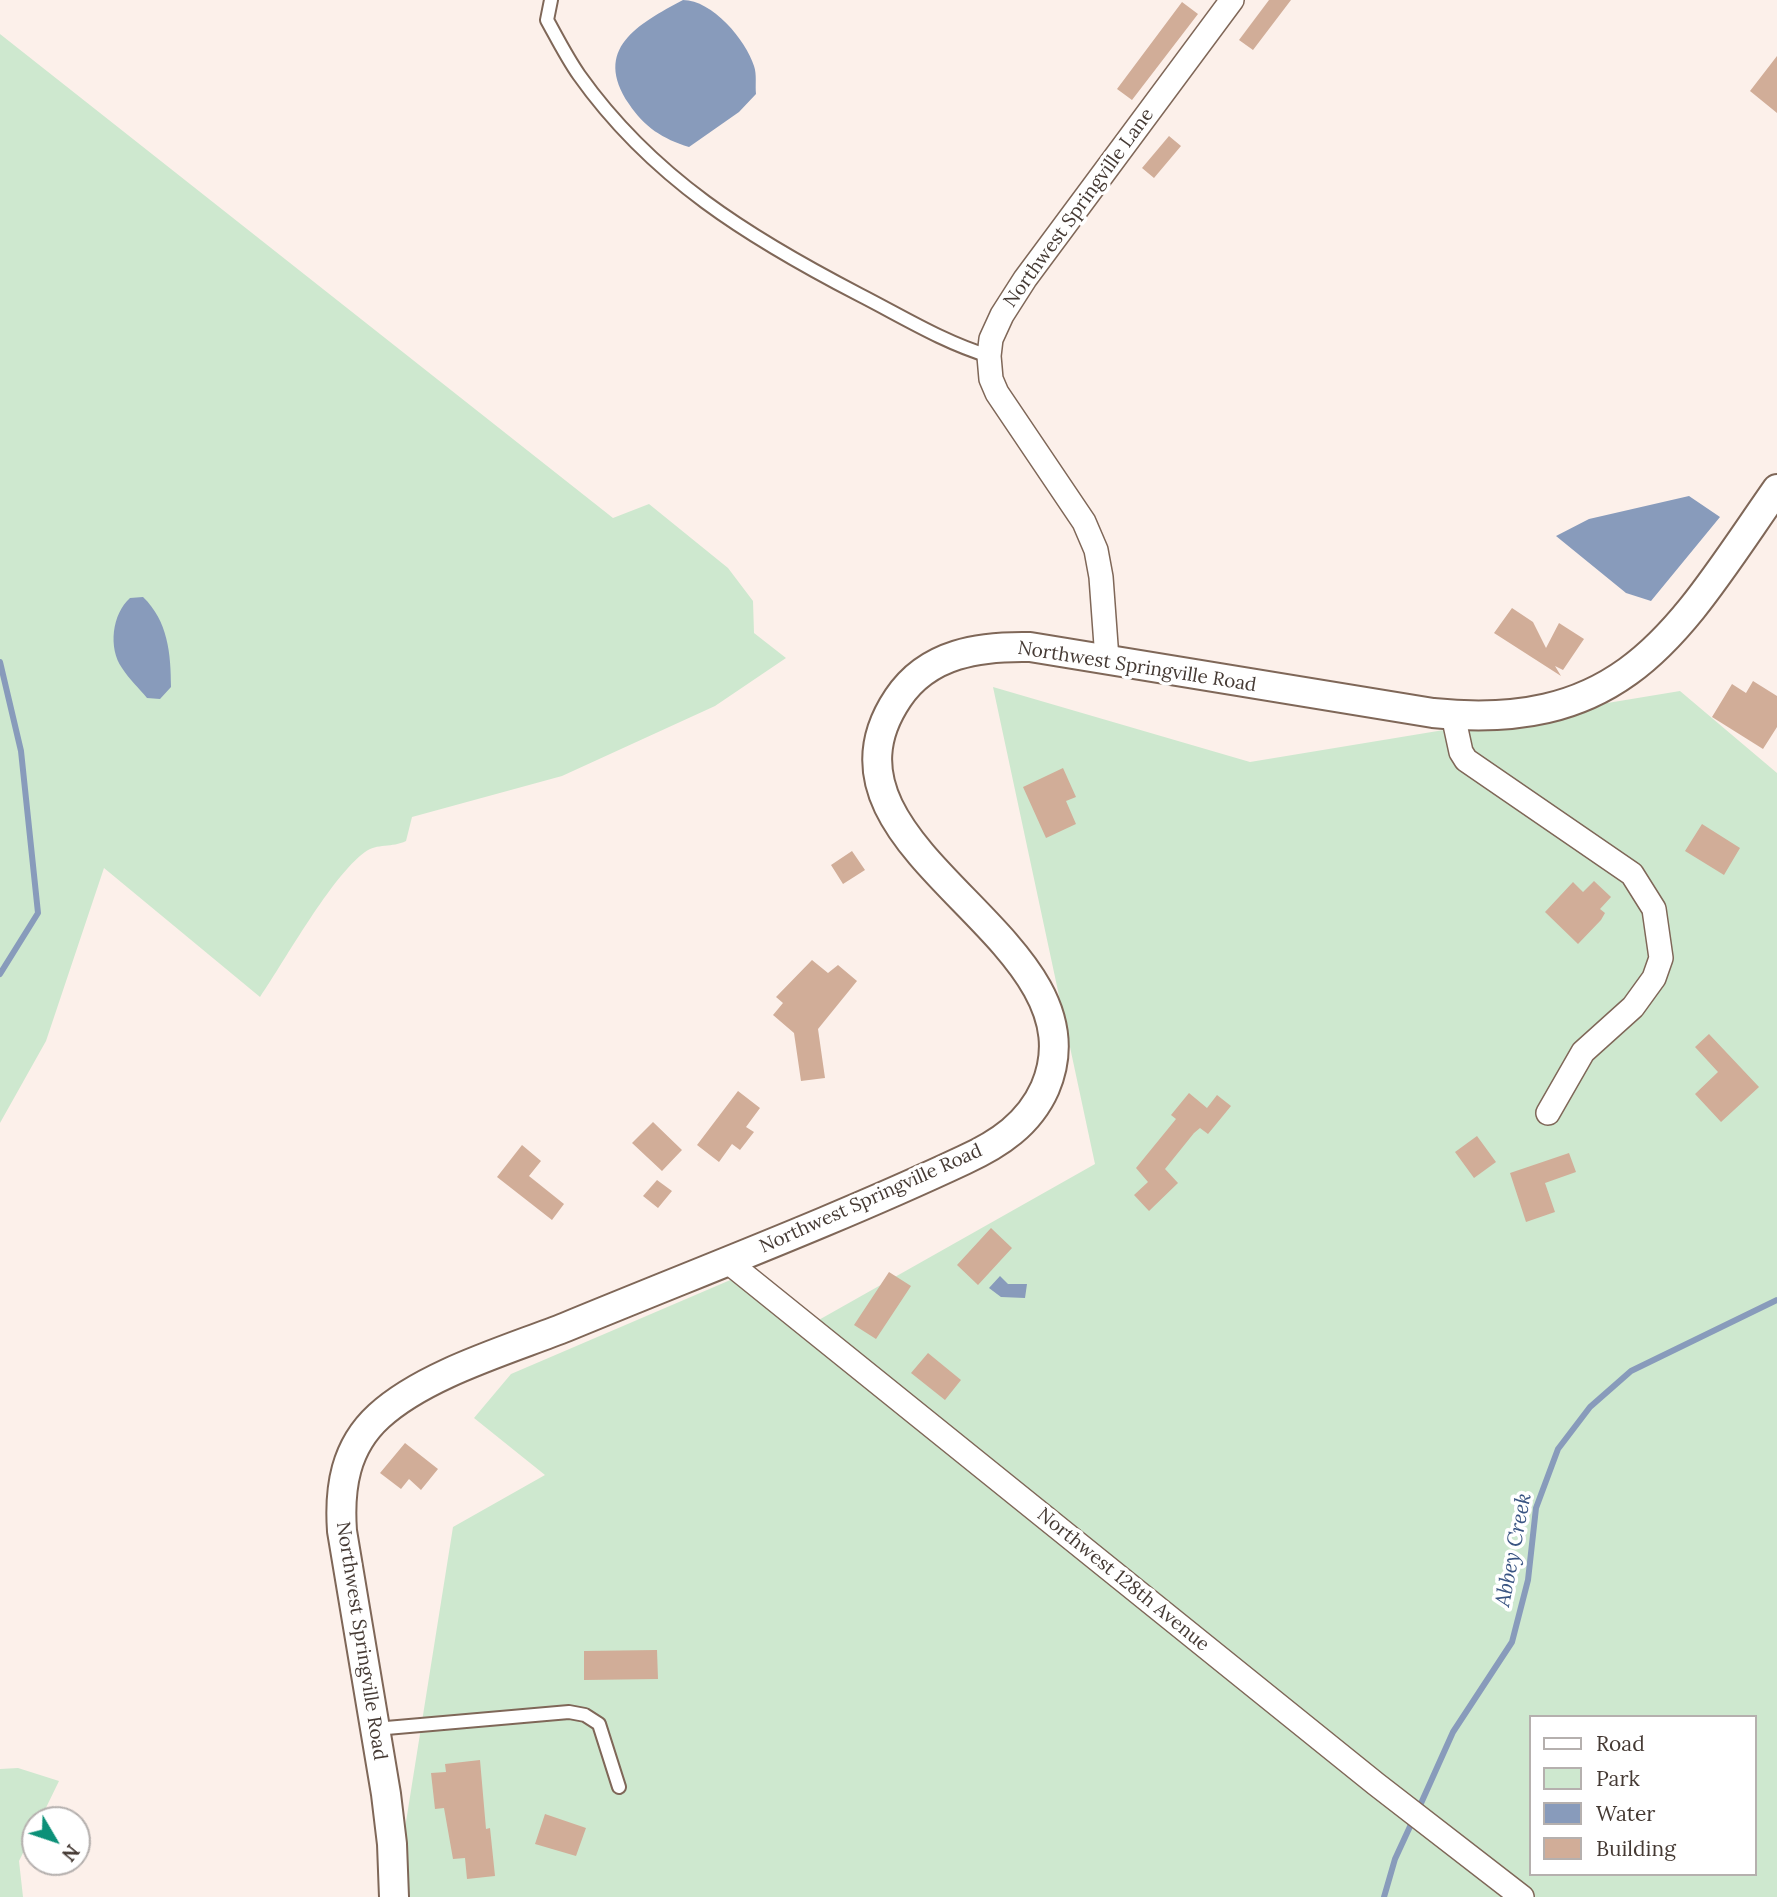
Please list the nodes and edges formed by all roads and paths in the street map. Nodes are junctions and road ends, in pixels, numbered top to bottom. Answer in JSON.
{"nodes":[{"id":1,"x":551,"y":0,"type":"edge"},
{"id":2,"x":1232,"y":0,"type":"edge"},
{"id":3,"x":989,"y":356,"type":"junction"},
{"id":4,"x":1777,"y":489,"type":"edge"},
{"id":5,"x":1107,"y":659,"type":"junction"},
{"id":6,"x":1453,"y":715,"type":"junction"},
{"id":7,"x":1548,"y":1113,"type":"dead end"},
{"id":8,"x":727,"y":1261,"type":"junction"},
{"id":9,"x":375,"y":1729,"type":"junction"},
{"id":10,"x":619,"y":1787,"type":"dead end"},
{"id":11,"x":394,"y":1897,"type":"edge"},
{"id":12,"x":1522,"y":1897,"type":"edge"}],
"edges":[{"from":1,"to":3,"type":"lane"},
{"from":2,"to":3,"type":"street","name":"Northwest Springville Lane"},
{"from":3,"to":5,"type":"street","name":"Northwest Springville Lane"},
{"from":4,"to":6,"type":"street","name":"Northwest Springville Road"},
{"from":5,"to":6,"type":"street","name":"Northwest Springville Road"},
{"from":5,"to":8,"type":"street","name":"Northwest Springville Road"},
{"from":6,"to":7,"type":"street"},
{"from":8,"to":9,"type":"street","name":"Northwest Springville Road"},
{"from":8,"to":12,"type":"street","name":"Northwest 128th Avenue"},
{"from":9,"to":10,"type":"lane"},
{"from":9,"to":11,"type":"street","name":"Northwest Springville Road"}]}
